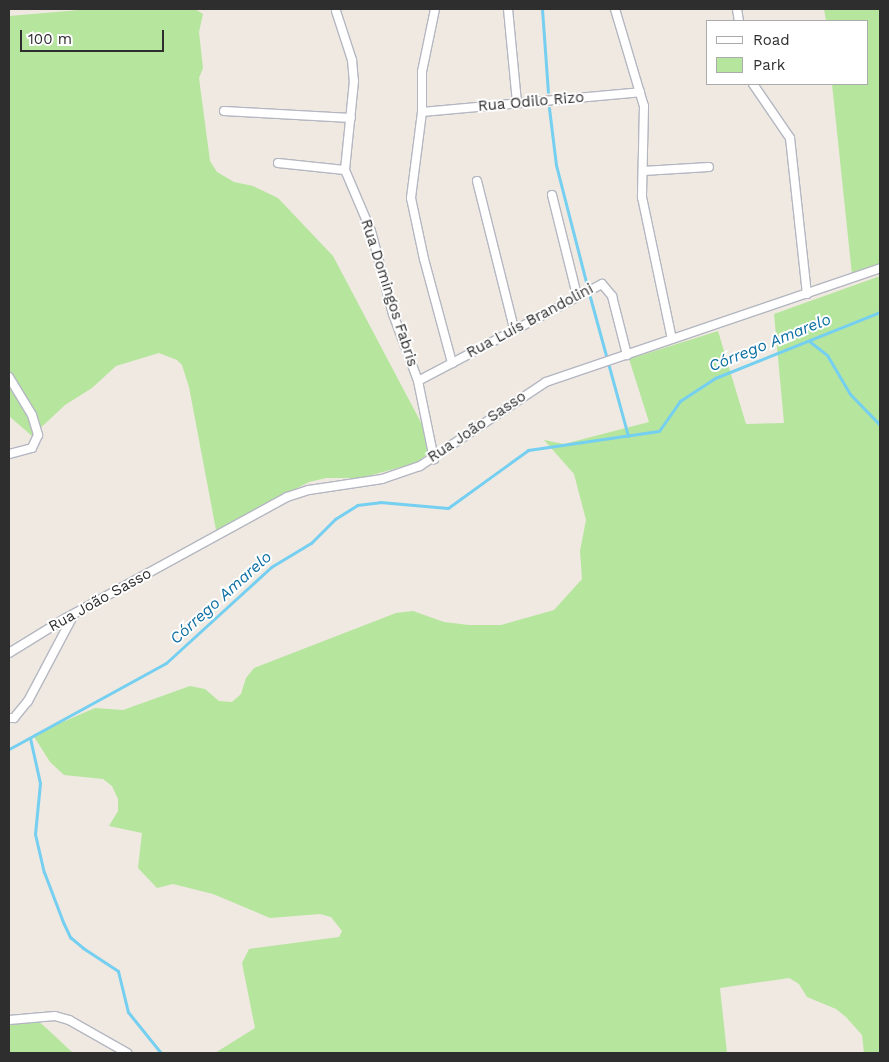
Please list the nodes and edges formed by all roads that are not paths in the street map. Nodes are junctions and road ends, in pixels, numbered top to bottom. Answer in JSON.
{"nodes":[{"id":1,"x":435,"y":9,"type":"edge"},
{"id":2,"x":508,"y":9,"type":"edge"},
{"id":3,"x":615,"y":9,"type":"edge"},
{"id":4,"x":336,"y":11,"type":"dead end"},
{"id":5,"x":754,"y":85,"type":"edge"},
{"id":6,"x":640,"y":92,"type":"junction"},
{"id":7,"x":517,"y":102,"type":"junction"},
{"id":8,"x":224,"y":111,"type":"dead end"},
{"id":9,"x":422,"y":112,"type":"junction"},
{"id":10,"x":352,"y":118,"type":"junction"},
{"id":11,"x":278,"y":163,"type":"dead end"},
{"id":12,"x":709,"y":168,"type":"dead end"},
{"id":13,"x":345,"y":170,"type":"junction"},
{"id":14,"x":643,"y":171,"type":"junction"},
{"id":15,"x":477,"y":181,"type":"dead end"},
{"id":16,"x":552,"y":195,"type":"dead end"},
{"id":17,"x":880,"y":268,"type":"edge"},
{"id":18,"x":807,"y":294,"type":"junction"},
{"id":19,"x":578,"y":295,"type":"junction"},
{"id":20,"x":514,"y":328,"type":"junction"},
{"id":21,"x":672,"y":339,"type":"junction"},
{"id":22,"x":627,"y":355,"type":"junction"},
{"id":23,"x":452,"y":362,"type":"junction"},
{"id":24,"x":9,"y":377,"type":"edge"},
{"id":25,"x":418,"y":382,"type":"junction"},
{"id":26,"x":9,"y":454,"type":"edge"},
{"id":27,"x":434,"y":459,"type":"junction"},
{"id":28,"x":74,"y":614,"type":"junction"},
{"id":29,"x":9,"y":653,"type":"edge"},
{"id":30,"x":9,"y":718,"type":"edge"},
{"id":31,"x":9,"y":1020,"type":"edge"},
{"id":32,"x":127,"y":1053,"type":"edge"}],
"edges":[{"from":1,"to":9,"type":"street"},
{"from":2,"to":7,"type":"street"},
{"from":3,"to":6,"type":"street"},
{"from":4,"to":10,"type":"street"},
{"from":5,"to":18,"type":"street"},
{"from":6,"to":7,"type":"street","name":"Rua Odilo Rizo"},
{"from":6,"to":14,"type":"street"},
{"from":7,"to":9,"type":"street","name":"Rua Odilo Rizo"},
{"from":8,"to":10,"type":"street"},
{"from":9,"to":23,"type":"street"},
{"from":10,"to":13,"type":"street"},
{"from":11,"to":13,"type":"street"},
{"from":12,"to":14,"type":"street"},
{"from":13,"to":25,"type":"street","name":"Rua Domingos Fabris"},
{"from":14,"to":21,"type":"street"},
{"from":15,"to":20,"type":"street"},
{"from":16,"to":19,"type":"street"},
{"from":17,"to":18,"type":"street","name":"Rua João Sasso"},
{"from":18,"to":21,"type":"street","name":"Rua João Sasso"},
{"from":19,"to":20,"type":"street","name":"Rua Luís Brandolini"},
{"from":19,"to":22,"type":"street","name":"Rua Luís Brandolini"},
{"from":20,"to":23,"type":"street","name":"Rua Luís Brandolini"},
{"from":21,"to":22,"type":"street","name":"Rua João Sasso"},
{"from":22,"to":27,"type":"street","name":"Rua João Sasso"},
{"from":23,"to":25,"type":"street","name":"Rua Luís Brandolini"},
{"from":24,"to":26,"type":"street"},
{"from":25,"to":27,"type":"street","name":"Rua Domingos Fabris"},
{"from":27,"to":28,"type":"street","name":"Rua João Sasso"},
{"from":28,"to":29,"type":"street","name":"Rua João Sasso"},
{"from":28,"to":30,"type":"street"},
{"from":31,"to":32,"type":"street"}]}
